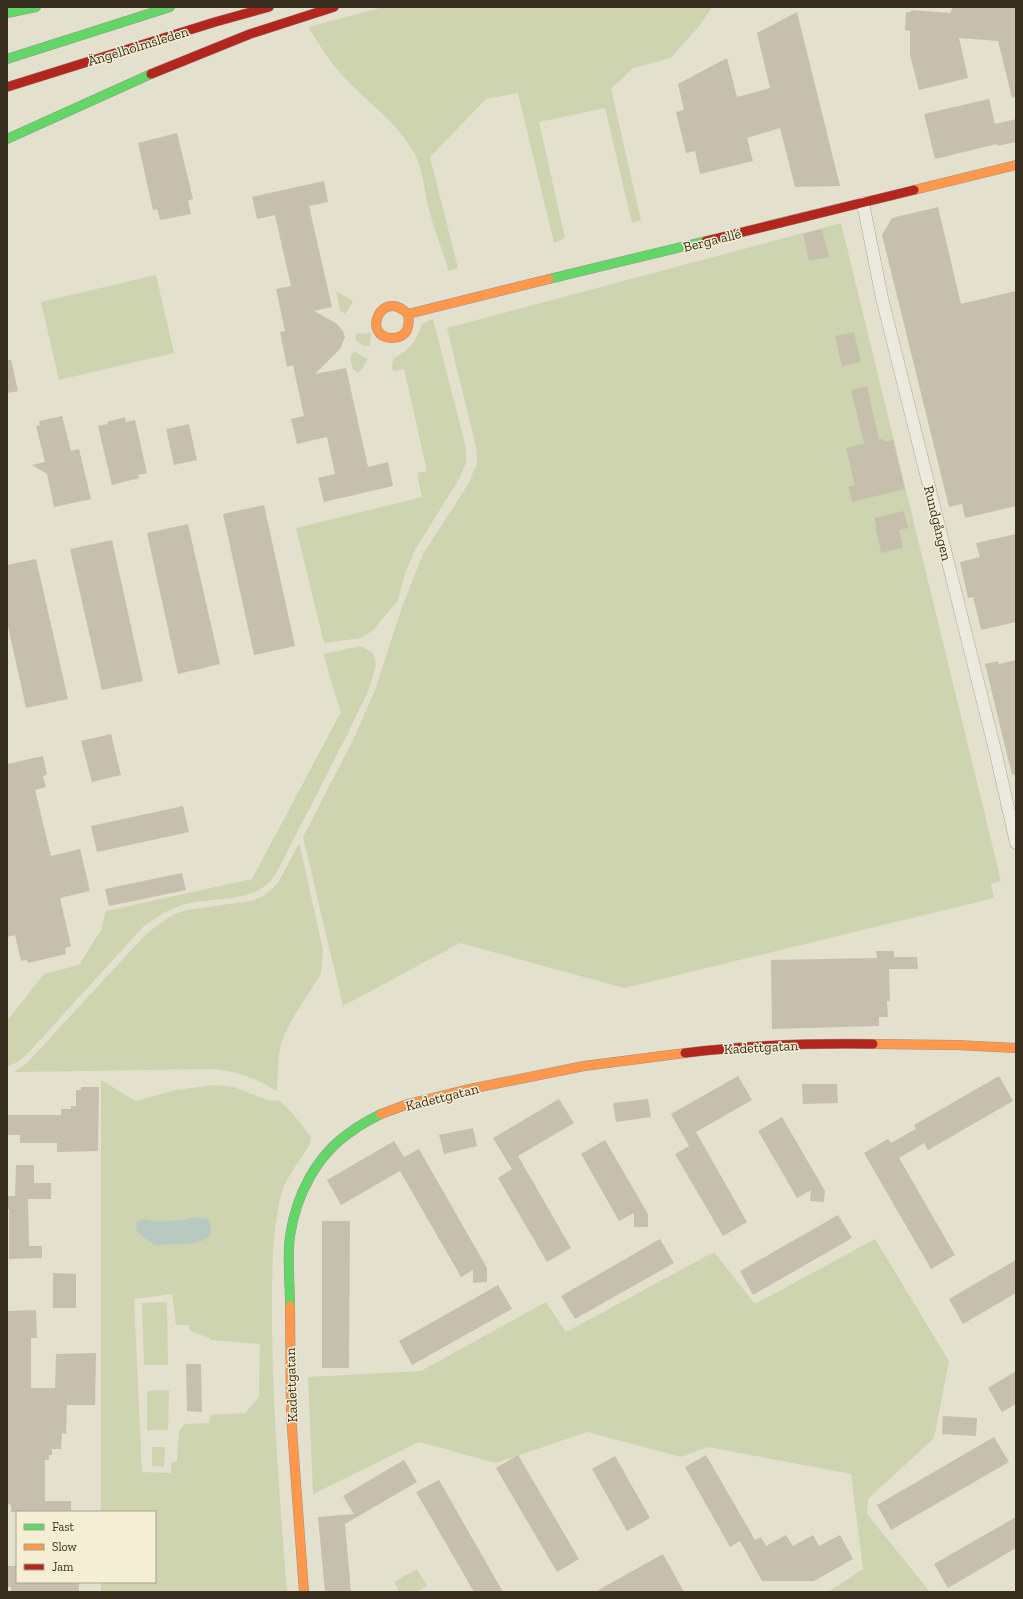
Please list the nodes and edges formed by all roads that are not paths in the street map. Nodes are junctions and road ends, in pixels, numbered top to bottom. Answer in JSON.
{"nodes":[{"id":1,"x":36,"y":7,"type":"edge"},
{"id":2,"x":170,"y":7,"type":"edge"},
{"id":3,"x":269,"y":7,"type":"edge"},
{"id":4,"x":334,"y":7,"type":"edge"},
{"id":5,"x":7,"y":13,"type":"edge"},
{"id":6,"x":7,"y":59,"type":"edge"},
{"id":7,"x":7,"y":87,"type":"edge"},
{"id":8,"x":7,"y":139,"type":"edge"},
{"id":9,"x":1016,"y":165,"type":"edge"},
{"id":10,"x":863,"y":202,"type":"junction"},
{"id":11,"x":408,"y":314,"type":"dead end"},
{"id":12,"x":1016,"y":843,"type":"edge"},
{"id":13,"x":1016,"y":1048,"type":"edge"},
{"id":14,"x":304,"y":1592,"type":"edge"}],
"edges":[{"from":1,"to":5,"type":"main road"},
{"from":2,"to":6,"type":"main road","name":"Ängelholmsleden"},
{"from":3,"to":7,"type":"main road","name":"Ängelholmsleden"},
{"from":4,"to":8,"type":"main road"},
{"from":9,"to":10,"type":"main road","name":"Berga allé"},
{"from":10,"to":11,"type":"main road","name":"Berga allé"},
{"from":10,"to":12,"type":"street","name":"Rundgången"},
{"from":13,"to":14,"type":"main road","name":"Kadettgatan"}]}
